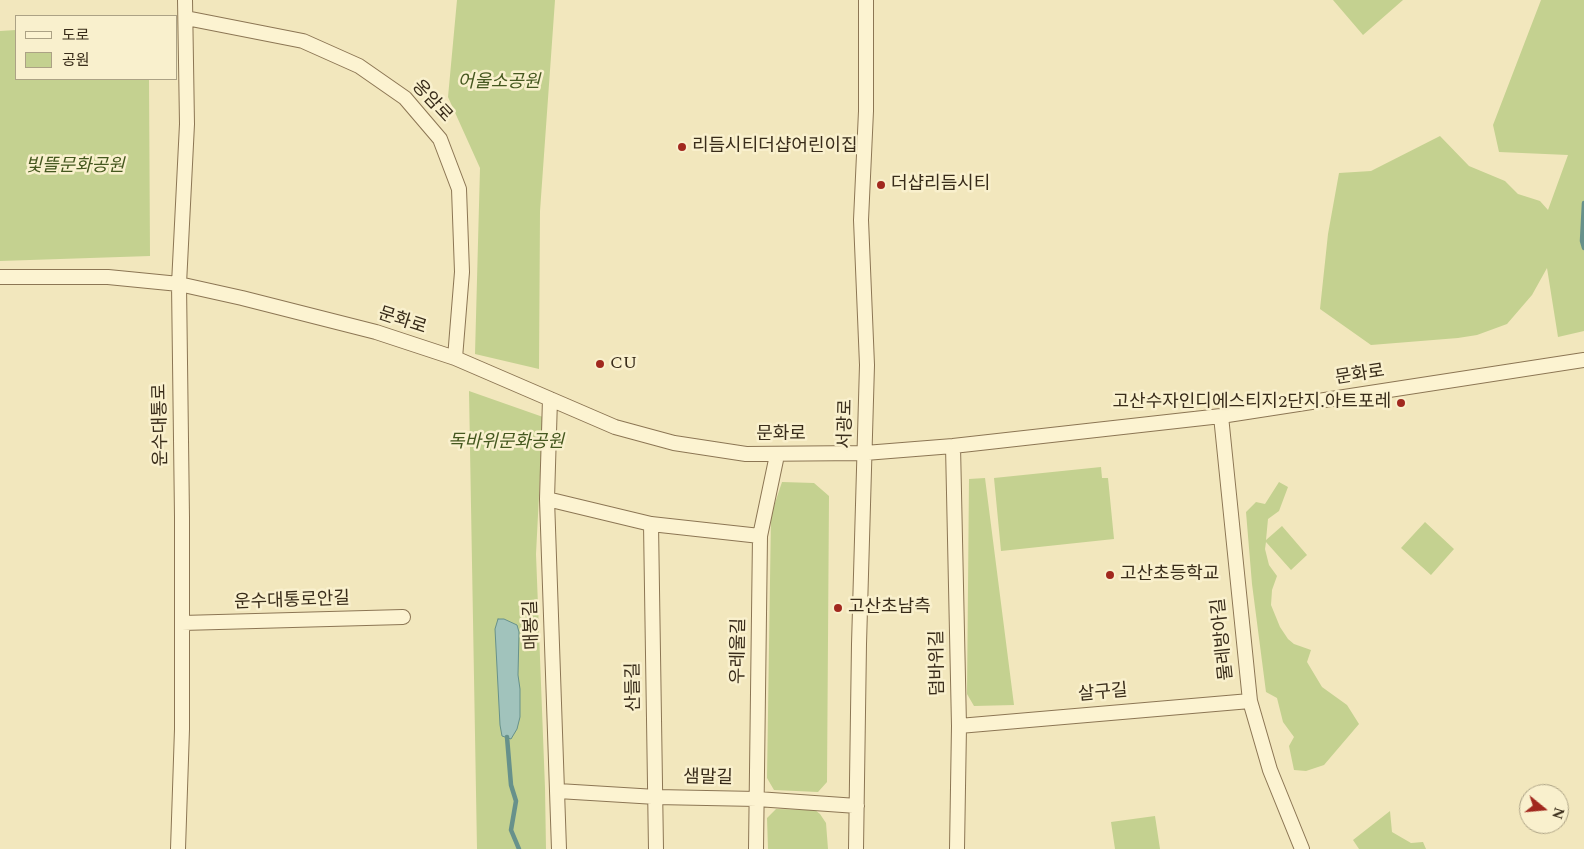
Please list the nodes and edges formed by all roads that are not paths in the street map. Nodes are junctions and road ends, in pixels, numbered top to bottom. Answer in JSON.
{"nodes":[{"id":1,"x":185,"y":0,"type":"edge"},
{"id":2,"x":866,"y":0,"type":"edge"},
{"id":3,"x":186,"y":18,"type":"junction"},
{"id":4,"x":0,"y":277,"type":"edge"},
{"id":5,"x":179,"y":284,"type":"junction"},
{"id":6,"x":455,"y":358,"type":"junction"},
{"id":7,"x":1584,"y":360,"type":"edge"},
{"id":8,"x":550,"y":399,"type":"junction"},
{"id":9,"x":1221,"y":416,"type":"junction"},
{"id":10,"x":953,"y":446,"type":"junction"},
{"id":11,"x":865,"y":453,"type":"junction"},
{"id":12,"x":777,"y":455,"type":"junction"},
{"id":13,"x":547,"y":499,"type":"junction"},
{"id":14,"x":651,"y":524,"type":"junction"},
{"id":15,"x":760,"y":536,"type":"junction"},
{"id":16,"x":403,"y":617,"type":"dead end"},
{"id":17,"x":182,"y":623,"type":"junction"},
{"id":18,"x":1250,"y":701,"type":"junction"},
{"id":19,"x":958,"y":726,"type":"junction"},
{"id":20,"x":558,"y":791,"type":"junction"},
{"id":21,"x":656,"y":797,"type":"junction"},
{"id":22,"x":757,"y":799,"type":"junction"},
{"id":23,"x":857,"y":806,"type":"junction"},
{"id":24,"x":178,"y":849,"type":"edge"},
{"id":25,"x":560,"y":849,"type":"edge"},
{"id":26,"x":656,"y":849,"type":"edge"},
{"id":27,"x":756,"y":849,"type":"edge"},
{"id":28,"x":856,"y":849,"type":"edge"},
{"id":29,"x":957,"y":849,"type":"edge"},
{"id":30,"x":1302,"y":849,"type":"edge"}],
"edges":[{"from":1,"to":3,"type":"street","name":"운수대통로"},
{"from":2,"to":11,"type":"street","name":"서광로"},
{"from":3,"to":5,"type":"street","name":"운수대통로"},
{"from":3,"to":6,"type":"street","name":"옹암로"},
{"from":4,"to":5,"type":"street","name":"문화로"},
{"from":5,"to":6,"type":"street","name":"문화로"},
{"from":5,"to":17,"type":"street","name":"운수대통로"},
{"from":6,"to":8,"type":"street","name":"문화로"},
{"from":7,"to":9,"type":"street","name":"문화로"},
{"from":8,"to":12,"type":"street","name":"문화로"},
{"from":8,"to":13,"type":"street","name":"매봉길"},
{"from":9,"to":10,"type":"street","name":"문화로"},
{"from":9,"to":18,"type":"street","name":"물레방아길"},
{"from":10,"to":11,"type":"street","name":"문화로"},
{"from":10,"to":19,"type":"street","name":"덤바위길"},
{"from":11,"to":12,"type":"street","name":"문화로"},
{"from":11,"to":23,"type":"street","name":"서광로"},
{"from":12,"to":15,"type":"street","name":"우레울길"},
{"from":13,"to":14,"type":"street"},
{"from":13,"to":20,"type":"street","name":"매봉길"},
{"from":14,"to":15,"type":"street"},
{"from":14,"to":21,"type":"street","name":"산들길"},
{"from":15,"to":22,"type":"street","name":"우레울길"},
{"from":16,"to":17,"type":"street","name":"운수대통로안길"},
{"from":17,"to":24,"type":"street","name":"운수대통로"},
{"from":18,"to":19,"type":"street","name":"살구길"},
{"from":18,"to":30,"type":"street","name":"물레방아길"},
{"from":19,"to":29,"type":"street","name":"덤바위길"},
{"from":20,"to":21,"type":"street","name":"샘말길"},
{"from":20,"to":25,"type":"street","name":"매봉길"},
{"from":21,"to":22,"type":"street","name":"샘말길"},
{"from":21,"to":26,"type":"street","name":"산들길"},
{"from":22,"to":23,"type":"street","name":"샘말길"},
{"from":22,"to":27,"type":"street","name":"우레울길"},
{"from":23,"to":28,"type":"street","name":"서광로"}]}
